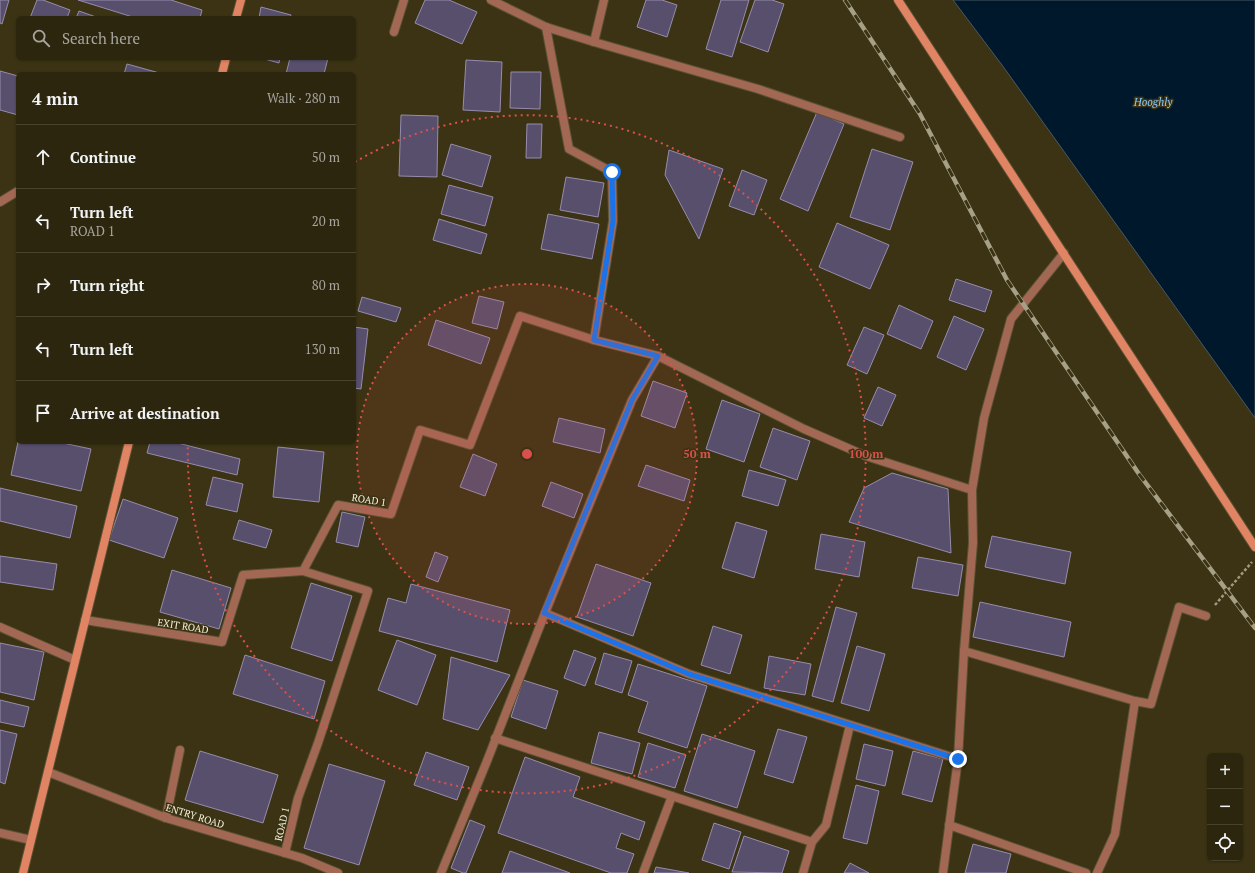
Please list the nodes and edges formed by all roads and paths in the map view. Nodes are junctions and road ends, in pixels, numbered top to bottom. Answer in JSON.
{"nodes":[{"id":1,"x":241,"y":0,"type":"edge"},
{"id":2,"x":404,"y":0,"type":"edge"},
{"id":3,"x":491,"y":0,"type":"edge"},
{"id":4,"x":604,"y":0,"type":"edge"},
{"id":5,"x":898,"y":0,"type":"edge"},
{"id":6,"x":237,"y":16,"type":"edge"},
{"id":7,"x":546,"y":27,"type":"junction"},
{"id":8,"x":394,"y":32,"type":"dead end"},
{"id":9,"x":594,"y":42,"type":"junction"},
{"id":10,"x":226,"y":60,"type":"edge"},
{"id":11,"x":222,"y":72,"type":"edge"},
{"id":12,"x":900,"y":137,"type":"dead end"},
{"id":13,"x":16,"y":192,"type":"edge"},
{"id":14,"x":0,"y":202,"type":"edge"},
{"id":15,"x":1064,"y":253,"type":"junction"},
{"id":16,"x":594,"y":340,"type":"junction"},
{"id":17,"x":658,"y":356,"type":"junction"},
{"id":18,"x":129,"y":444,"type":"edge"},
{"id":19,"x":972,"y":490,"type":"junction"},
{"id":20,"x":1255,"y":547,"type":"edge"},
{"id":21,"x":1255,"y":558,"type":"edge"},
{"id":22,"x":303,"y":571,"type":"junction"},
{"id":23,"x":544,"y":613,"type":"junction"},
{"id":24,"x":1206,"y":616,"type":"joint"},
{"id":25,"x":85,"y":620,"type":"junction"},
{"id":26,"x":0,"y":627,"type":"edge"},
{"id":27,"x":964,"y":651,"type":"junction"},
{"id":28,"x":75,"y":660,"type":"junction"},
{"id":29,"x":1135,"y":701,"type":"junction"},
{"id":30,"x":850,"y":725,"type":"junction"},
{"id":31,"x":495,"y":738,"type":"junction"},
{"id":32,"x":180,"y":750,"type":"dead end"},
{"id":33,"x":958,"y":759,"type":"junction"},
{"id":34,"x":48,"y":772,"type":"junction"},
{"id":35,"x":672,"y":796,"type":"junction"},
{"id":36,"x":166,"y":818,"type":"junction"},
{"id":37,"x":950,"y":825,"type":"junction"},
{"id":38,"x":0,"y":833,"type":"edge"},
{"id":39,"x":31,"y":840,"type":"junction"},
{"id":40,"x":812,"y":842,"type":"junction"},
{"id":41,"x":285,"y":853,"type":"junction"},
{"id":42,"x":23,"y":873,"type":"edge"},
{"id":43,"x":338,"y":873,"type":"edge"},
{"id":44,"x":441,"y":873,"type":"edge"},
{"id":45,"x":643,"y":873,"type":"edge"},
{"id":46,"x":803,"y":873,"type":"edge"},
{"id":47,"x":943,"y":873,"type":"edge"},
{"id":48,"x":1086,"y":873,"type":"edge"},
{"id":49,"x":1097,"y":873,"type":"edge"}],
"edges":[{"from":1,"to":6,"type":"main road"},
{"from":2,"to":8,"type":"street"},
{"from":3,"to":7,"type":"street"},
{"from":4,"to":9,"type":"street"},
{"from":5,"to":15,"type":"main road"},
{"from":7,"to":9,"type":"street"},
{"from":7,"to":16,"type":"street"},
{"from":9,"to":12,"type":"street"},
{"from":10,"to":11,"type":"main road"},
{"from":13,"to":14,"type":"street"},
{"from":15,"to":19,"type":"street"},
{"from":15,"to":20,"type":"main road"},
{"from":16,"to":17,"type":"street","name":"ROAD 1"},
{"from":16,"to":22,"type":"street","name":"ROAD 1"},
{"from":17,"to":19,"type":"street","name":"ROAD 1"},
{"from":17,"to":23,"type":"street"},
{"from":18,"to":25,"type":"main road"},
{"from":19,"to":27,"type":"street"},
{"from":21,"to":24,"type":"path"},
{"from":22,"to":25,"type":"street","name":"EXIT ROAD"},
{"from":22,"to":41,"type":"street","name":"ROAD 1"},
{"from":23,"to":30,"type":"street"},
{"from":23,"to":31,"type":"street"},
{"from":24,"to":29,"type":"street"},
{"from":25,"to":28,"type":"main road"},
{"from":26,"to":28,"type":"street"},
{"from":27,"to":29,"type":"street"},
{"from":27,"to":33,"type":"street"},
{"from":28,"to":34,"type":"main road"},
{"from":29,"to":49,"type":"street"},
{"from":30,"to":33,"type":"street"},
{"from":30,"to":40,"type":"street"},
{"from":31,"to":35,"type":"street"},
{"from":31,"to":44,"type":"street"},
{"from":32,"to":36,"type":"street"},
{"from":33,"to":37,"type":"street"},
{"from":34,"to":36,"type":"street","name":"ENTRY ROAD"},
{"from":34,"to":39,"type":"main road"},
{"from":35,"to":40,"type":"street"},
{"from":35,"to":45,"type":"street"},
{"from":36,"to":41,"type":"street","name":"ENTRY ROAD"},
{"from":37,"to":47,"type":"street"},
{"from":37,"to":48,"type":"street"},
{"from":38,"to":39,"type":"street"},
{"from":39,"to":42,"type":"main road"},
{"from":40,"to":46,"type":"street"},
{"from":41,"to":43,"type":"street","name":"ENTRY ROAD"}]}
